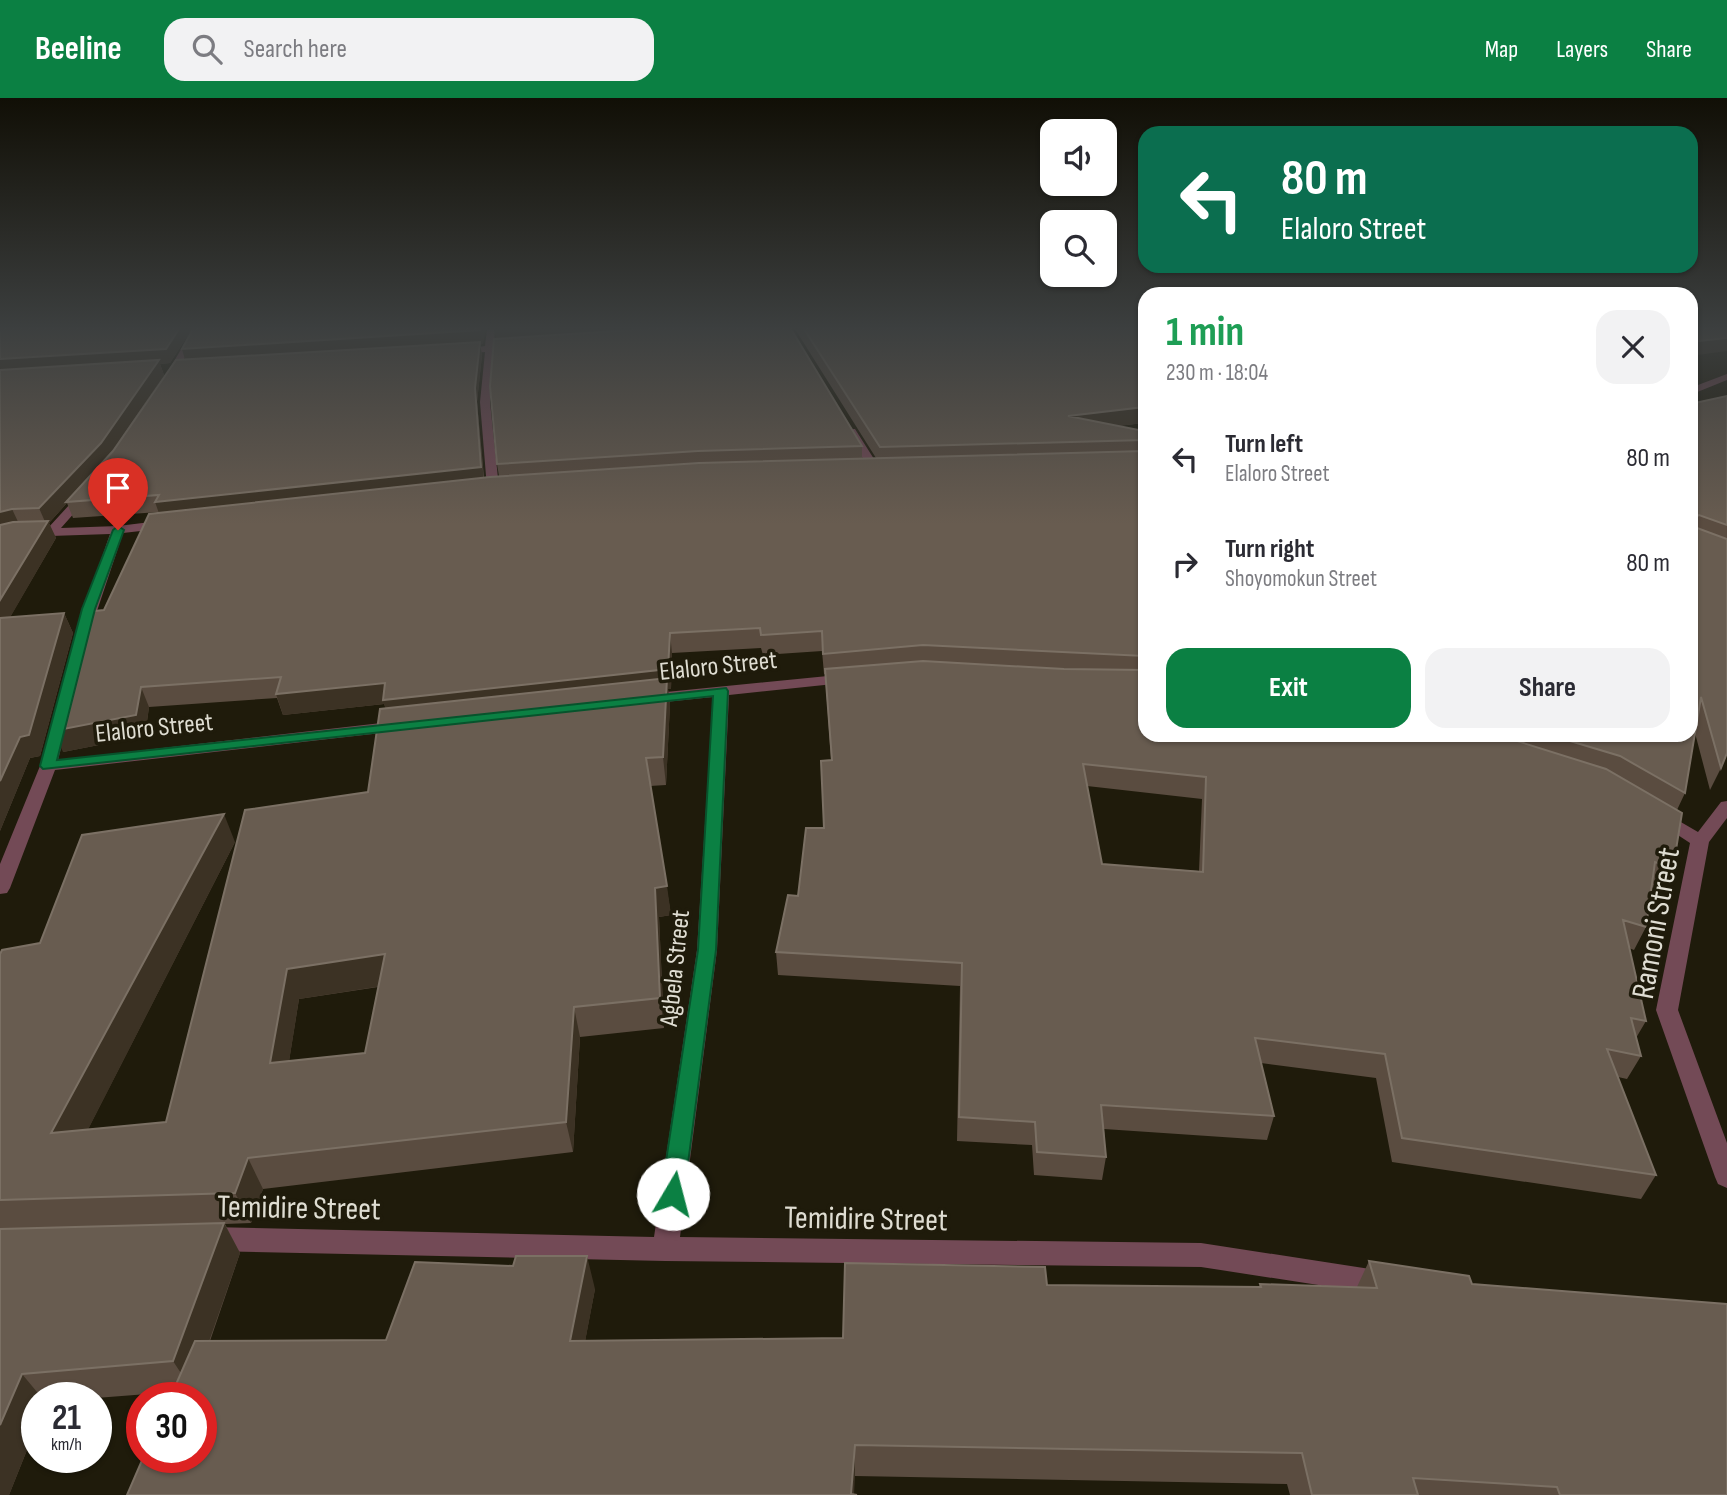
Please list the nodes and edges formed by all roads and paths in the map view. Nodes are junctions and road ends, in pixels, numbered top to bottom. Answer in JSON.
{"nodes":[{"id":1,"x":485,"y":394,"type":"edge"},
{"id":2,"x":844,"y":420,"type":"edge"},
{"id":3,"x":862,"y":470,"type":"edge"},
{"id":4,"x":875,"y":470,"type":"junction"},
{"id":5,"x":888,"y":470,"type":"edge"},
{"id":6,"x":96,"y":482,"type":"edge"},
{"id":7,"x":506,"y":487,"type":"edge"},
{"id":8,"x":493,"y":488,"type":"junction"},
{"id":9,"x":479,"y":489,"type":"edge"},
{"id":10,"x":184,"y":522,"type":"edge"},
{"id":11,"x":118,"y":530,"type":"junction"},
{"id":12,"x":52,"y":531,"type":"junction"},
{"id":13,"x":0,"y":538,"type":"edge"},
{"id":14,"x":79,"y":648,"type":"edge"},
{"id":15,"x":860,"y":678,"type":"edge"},
{"id":16,"x":721,"y":691,"type":"junction"},
{"id":17,"x":65,"y":701,"type":"edge"},
{"id":18,"x":625,"y":701,"type":"edge"},
{"id":19,"x":419,"y":724,"type":"edge"},
{"id":20,"x":48,"y":766,"type":"junction"},
{"id":21,"x":1727,"y":806,"type":"edge"},
{"id":22,"x":1646,"y":809,"type":"edge"},
{"id":23,"x":1700,"y":841,"type":"junction"},
{"id":24,"x":0,"y":888,"type":"edge"},
{"id":25,"x":1727,"y":1177,"type":"edge"},
{"id":26,"x":185,"y":1240,"type":"edge"},
{"id":27,"x":665,"y":1249,"type":"junction"},
{"id":28,"x":1403,"y":1286,"type":"edge"}],
"edges":[{"from":1,"to":8,"type":"street"},
{"from":2,"to":4,"type":"street"},
{"from":3,"to":4,"type":"street"},
{"from":4,"to":5,"type":"street"},
{"from":6,"to":12,"type":"street"},
{"from":7,"to":8,"type":"street"},
{"from":8,"to":9,"type":"street"},
{"from":10,"to":11,"type":"street"},
{"from":11,"to":12,"type":"street"},
{"from":11,"to":14,"type":"street"},
{"from":12,"to":13,"type":"street"},
{"from":15,"to":16,"type":"street","name":"Elaloro Street"},
{"from":16,"to":18,"type":"street","name":"Elaloro Street"},
{"from":16,"to":27,"type":"street","name":"Agbela Street"},
{"from":17,"to":20,"type":"street"},
{"from":19,"to":20,"type":"street","name":"Elaloro Street"},
{"from":20,"to":24,"type":"street"},
{"from":21,"to":23,"type":"street","name":"Ramoni Street"},
{"from":22,"to":23,"type":"street"},
{"from":23,"to":25,"type":"street","name":"Ramoni Street"},
{"from":26,"to":27,"type":"street","name":"Temidire Street"},
{"from":27,"to":28,"type":"street","name":"Temidire Street"}]}
